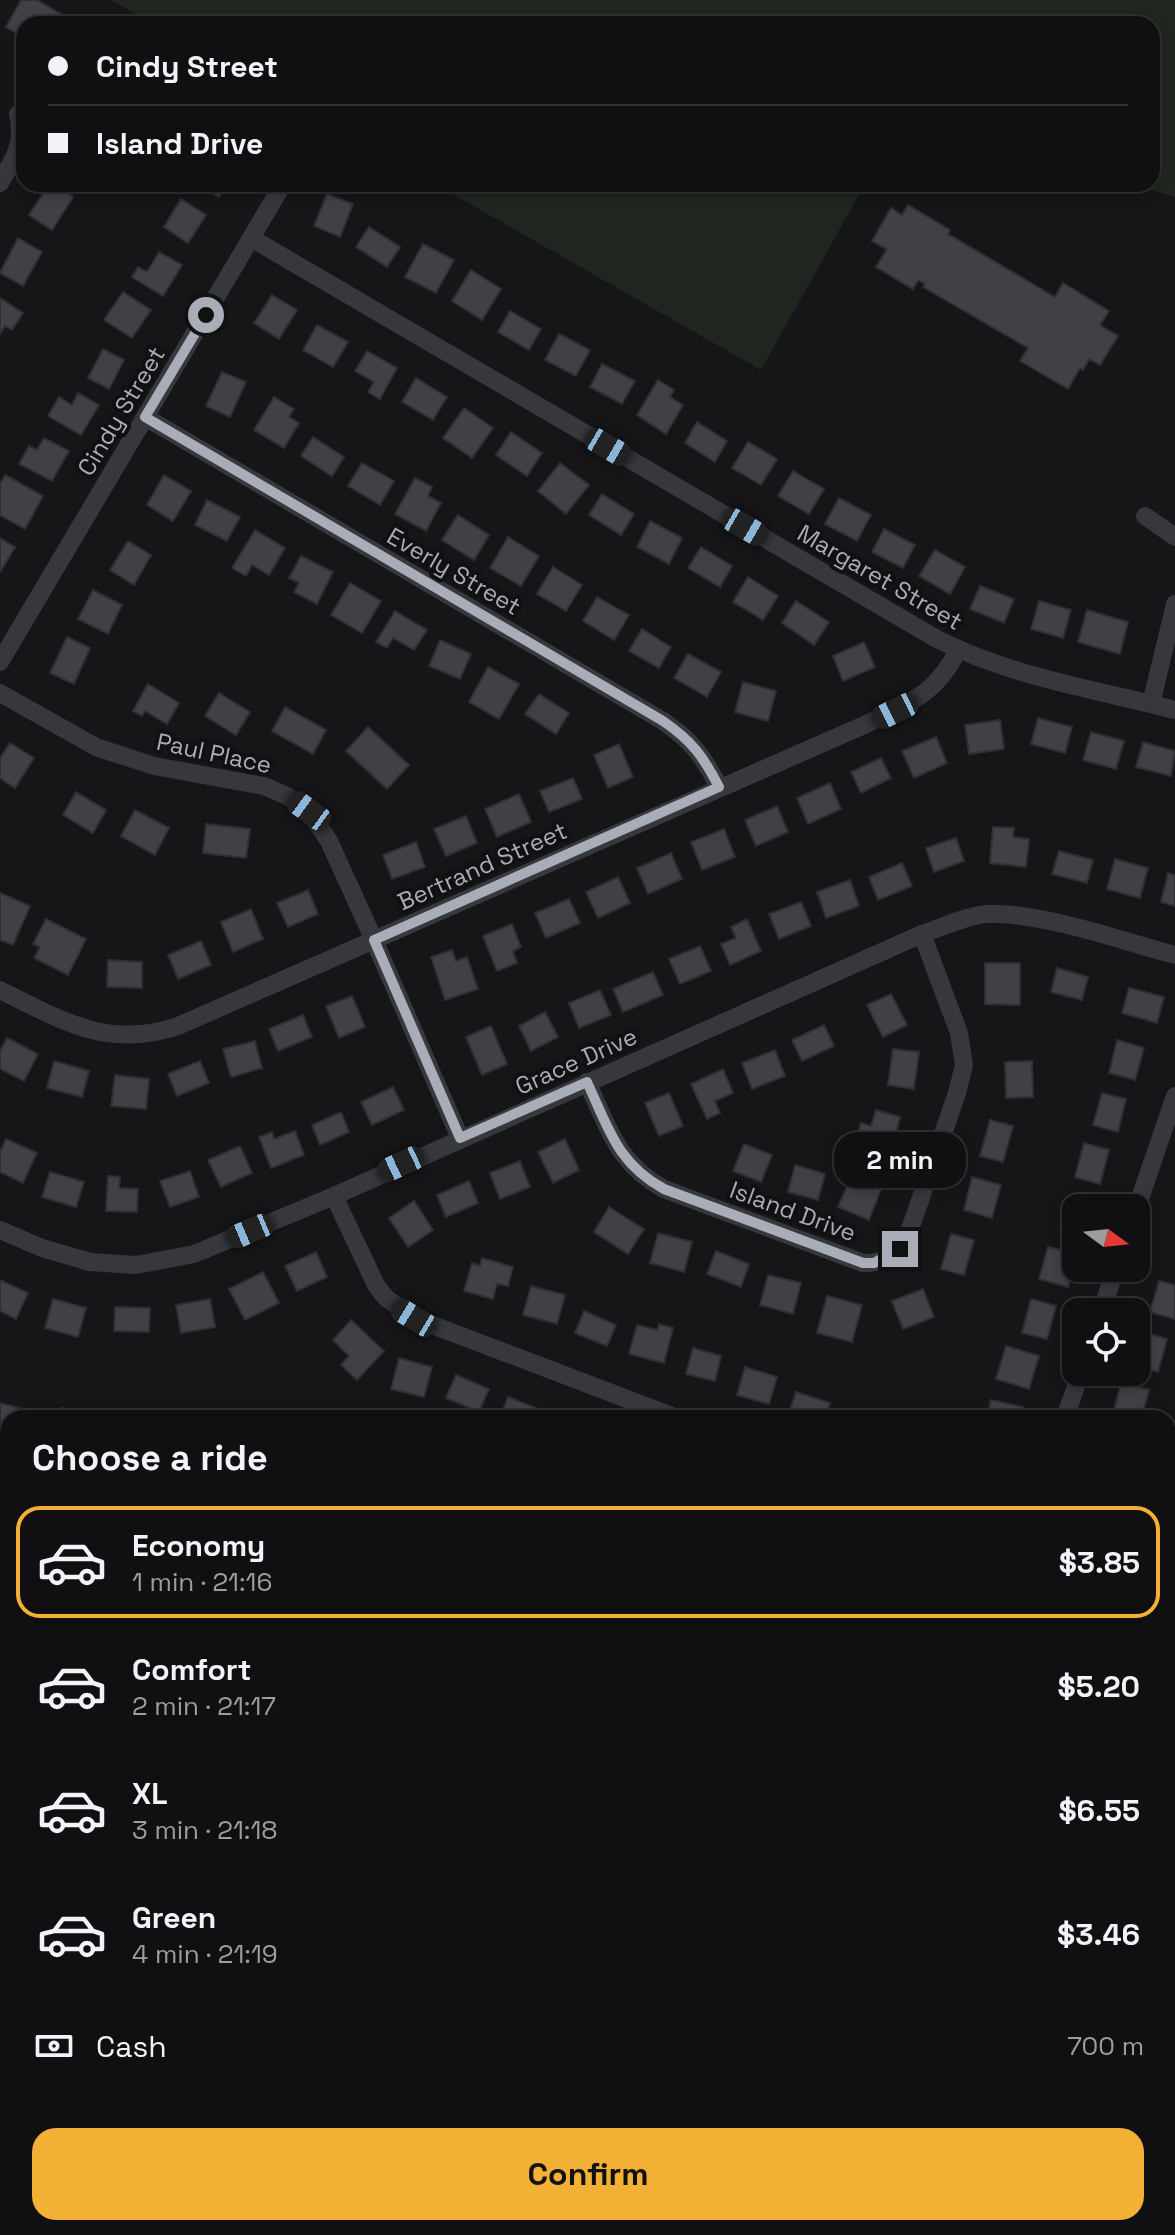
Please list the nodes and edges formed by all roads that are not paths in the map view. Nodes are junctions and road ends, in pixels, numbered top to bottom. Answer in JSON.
{"nodes":[{"id":1,"x":16,"y":152,"type":"edge"},
{"id":2,"x":0,"y":183,"type":"edge"},
{"id":3,"x":278,"y":192,"type":"edge"},
{"id":4,"x":251,"y":238,"type":"junction"},
{"id":5,"x":145,"y":417,"type":"junction"},
{"id":6,"x":1145,"y":516,"type":"dead end"},
{"id":7,"x":1175,"y":537,"type":"edge"},
{"id":8,"x":1175,"y":604,"type":"edge"},
{"id":9,"x":958,"y":650,"type":"junction"},
{"id":10,"x":0,"y":662,"type":"edge"},
{"id":11,"x":0,"y":693,"type":"edge"},
{"id":12,"x":1151,"y":704,"type":"junction"},
{"id":13,"x":1175,"y":710,"type":"edge"},
{"id":14,"x":719,"y":787,"type":"junction"},
{"id":15,"x":922,"y":934,"type":"junction"},
{"id":16,"x":374,"y":940,"type":"junction"},
{"id":17,"x":1175,"y":955,"type":"edge"},
{"id":18,"x":0,"y":990,"type":"edge"},
{"id":19,"x":587,"y":1082,"type":"junction"},
{"id":20,"x":1175,"y":1096,"type":"edge"},
{"id":21,"x":460,"y":1138,"type":"junction"},
{"id":22,"x":1141,"y":1194,"type":"edge"},
{"id":23,"x":334,"y":1196,"type":"junction"},
{"id":24,"x":0,"y":1230,"type":"edge"},
{"id":25,"x":1076,"y":1386,"type":"edge"},
{"id":26,"x":656,"y":1410,"type":"edge"},
{"id":27,"x":1068,"y":1410,"type":"edge"}],
"edges":[{"from":1,"to":2,"type":"street"},
{"from":3,"to":4,"type":"street","name":"Cindy Street"},
{"from":4,"to":5,"type":"street","name":"Cindy Street"},
{"from":4,"to":9,"type":"street","name":"Margaret Street"},
{"from":5,"to":10,"type":"street","name":"Cindy Street"},
{"from":5,"to":14,"type":"street","name":"Everly Street"},
{"from":6,"to":7,"type":"street"},
{"from":8,"to":12,"type":"street"},
{"from":9,"to":12,"type":"street","name":"Margaret Street"},
{"from":9,"to":14,"type":"street","name":"Bertrand Street"},
{"from":11,"to":16,"type":"street","name":"Paul Place"},
{"from":12,"to":13,"type":"street","name":"Margaret Street"},
{"from":14,"to":16,"type":"street","name":"Bertrand Street"},
{"from":15,"to":17,"type":"street","name":"Grace Drive"},
{"from":15,"to":19,"type":"street","name":"Grace Drive"},
{"from":15,"to":19,"type":"street","name":"Island Drive"},
{"from":16,"to":18,"type":"street","name":"Bertrand Street"},
{"from":16,"to":21,"type":"street","name":"Paul Place"},
{"from":19,"to":21,"type":"street","name":"Grace Drive"},
{"from":20,"to":22,"type":"street"},
{"from":21,"to":23,"type":"street","name":"Grace Drive"},
{"from":23,"to":24,"type":"street","name":"Grace Drive"},
{"from":23,"to":26,"type":"street"},
{"from":25,"to":27,"type":"street"}]}
